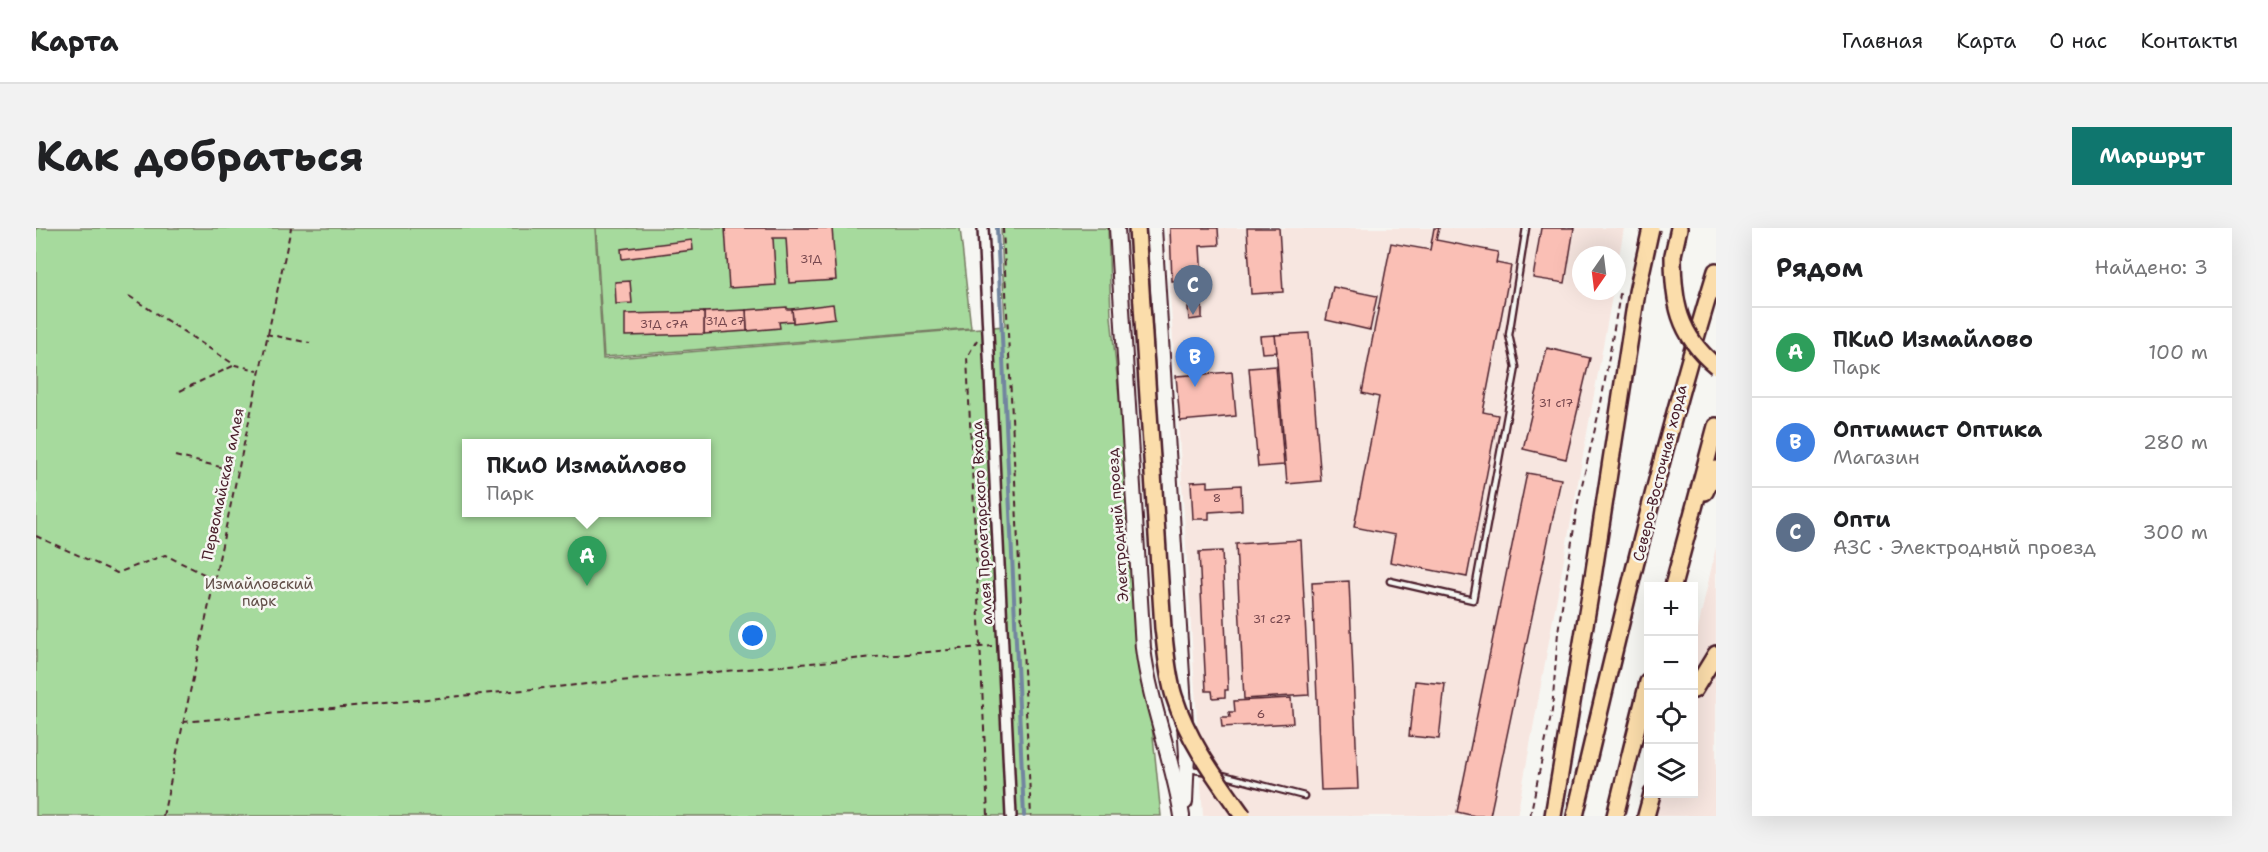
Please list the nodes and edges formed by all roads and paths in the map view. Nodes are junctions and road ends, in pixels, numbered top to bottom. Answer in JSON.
{"nodes":[{"id":1,"x":291,"y":228,"type":"edge"},
{"id":2,"x":983,"y":228,"type":"edge"},
{"id":3,"x":1003,"y":228,"type":"edge"},
{"id":4,"x":1117,"y":228,"type":"edge"},
{"id":5,"x":1137,"y":228,"type":"edge"},
{"id":6,"x":1154,"y":228,"type":"edge"},
{"id":7,"x":1526,"y":228,"type":"edge"},
{"id":8,"x":1651,"y":228,"type":"edge"},
{"id":9,"x":1679,"y":228,"type":"edge"},
{"id":10,"x":1716,"y":271,"type":"edge"},
{"id":11,"x":129,"y":296,"type":"dead end"},
{"id":12,"x":1619,"y":300,"type":"edge"},
{"id":13,"x":987,"y":321,"type":"junction"},
{"id":14,"x":266,"y":334,"type":"junction"},
{"id":15,"x":310,"y":343,"type":"dead end"},
{"id":16,"x":235,"y":365,"type":"junction"},
{"id":17,"x":1716,"y":366,"type":"edge"},
{"id":18,"x":258,"y":370,"type":"junction"},
{"id":19,"x":180,"y":391,"type":"dead end"},
{"id":20,"x":1163,"y":396,"type":"junction"},
{"id":21,"x":1126,"y":401,"type":"junction"},
{"id":22,"x":1716,"y":426,"type":"edge"},
{"id":23,"x":175,"y":456,"type":"dead end"},
{"id":24,"x":1716,"y":469,"type":"edge"},
{"id":25,"x":237,"y":471,"type":"junction"},
{"id":26,"x":1687,"y":530,"type":"junction"},
{"id":27,"x":36,"y":536,"type":"edge"},
{"id":28,"x":214,"y":579,"type":"junction"},
{"id":29,"x":1390,"y":581,"type":"dead end"},
{"id":30,"x":1674,"y":582,"type":"edge"},
{"id":31,"x":1003,"y":645,"type":"junction"},
{"id":32,"x":981,"y":647,"type":"junction"},
{"id":33,"x":1716,"y":654,"type":"edge"},
{"id":34,"x":1698,"y":683,"type":"edge"},
{"id":35,"x":1646,"y":690,"type":"edge"},
{"id":36,"x":183,"y":722,"type":"junction"},
{"id":37,"x":1187,"y":768,"type":"junction"},
{"id":38,"x":1025,"y":789,"type":"dead end"},
{"id":39,"x":1030,"y":789,"type":"junction"},
{"id":40,"x":1304,"y":796,"type":"dead end"},
{"id":41,"x":1651,"y":798,"type":"edge"},
{"id":42,"x":163,"y":816,"type":"edge"},
{"id":43,"x":988,"y":816,"type":"edge"},
{"id":44,"x":1011,"y":816,"type":"edge"},
{"id":45,"x":1031,"y":816,"type":"edge"},
{"id":46,"x":1183,"y":816,"type":"edge"},
{"id":47,"x":1242,"y":816,"type":"edge"},
{"id":48,"x":1530,"y":816,"type":"edge"},
{"id":49,"x":1553,"y":816,"type":"edge"},
{"id":50,"x":1575,"y":816,"type":"edge"},
{"id":51,"x":1615,"y":816,"type":"edge"},
{"id":52,"x":1646,"y":816,"type":"edge"}],
"edges":[{"from":1,"to":14,"type":"path","name":"Первомайская аллея"},
{"from":2,"to":13,"type":"street","name":"аллея Пролетарского Входа"},
{"from":3,"to":39,"type":"path"},
{"from":4,"to":21,"type":"street","name":"Электродный проезд"},
{"from":5,"to":47,"type":"main road","bridge":true},
{"from":6,"to":20,"type":"street","name":"Электродный проезд"},
{"from":7,"to":29,"type":"lane"},
{"from":8,"to":49,"type":"main road","bridge":true},
{"from":9,"to":17,"type":"main road","bridge":true},
{"from":10,"to":50,"type":"main road","name":"Северо-Восточная хорда"},
{"from":11,"to":16,"type":"path"},
{"from":12,"to":48,"type":"path"},
{"from":13,"to":31,"type":"street","name":"аллея Пролетарского Входа"},
{"from":13,"to":32,"type":"path"},
{"from":14,"to":15,"type":"path"},
{"from":14,"to":18,"type":"path","name":"Первомайская аллея"},
{"from":16,"to":18,"type":"path"},
{"from":16,"to":19,"type":"path"},
{"from":18,"to":25,"type":"path","name":"Первомайская аллея"},
{"from":20,"to":21,"type":"street"},
{"from":20,"to":37,"type":"street","name":"Электродный проезд"},
{"from":21,"to":46,"type":"street","name":"Электродный проезд"},
{"from":22,"to":26,"type":"main road"},
{"from":23,"to":25,"type":"path"},
{"from":24,"to":26,"type":"main road"},
{"from":25,"to":28,"type":"path","name":"Первомайская аллея"},
{"from":26,"to":30,"type":"main road"},
{"from":27,"to":28,"type":"path"},
{"from":28,"to":36,"type":"path","name":"Первомайская аллея"},
{"from":31,"to":32,"type":"path"},
{"from":31,"to":44,"type":"street","name":"аллея Пролетарского Входа"},
{"from":32,"to":36,"type":"path"},
{"from":32,"to":43,"type":"path"},
{"from":33,"to":34,"type":"main road"},
{"from":35,"to":51,"type":"main road"},
{"from":36,"to":42,"type":"path","name":"Первомайская аллея"},
{"from":37,"to":40,"type":"lane"},
{"from":37,"to":46,"type":"street","name":"Электродный проезд"},
{"from":38,"to":39,"type":"path"},
{"from":39,"to":45,"type":"path"},
{"from":41,"to":52,"type":"main road"}]}
